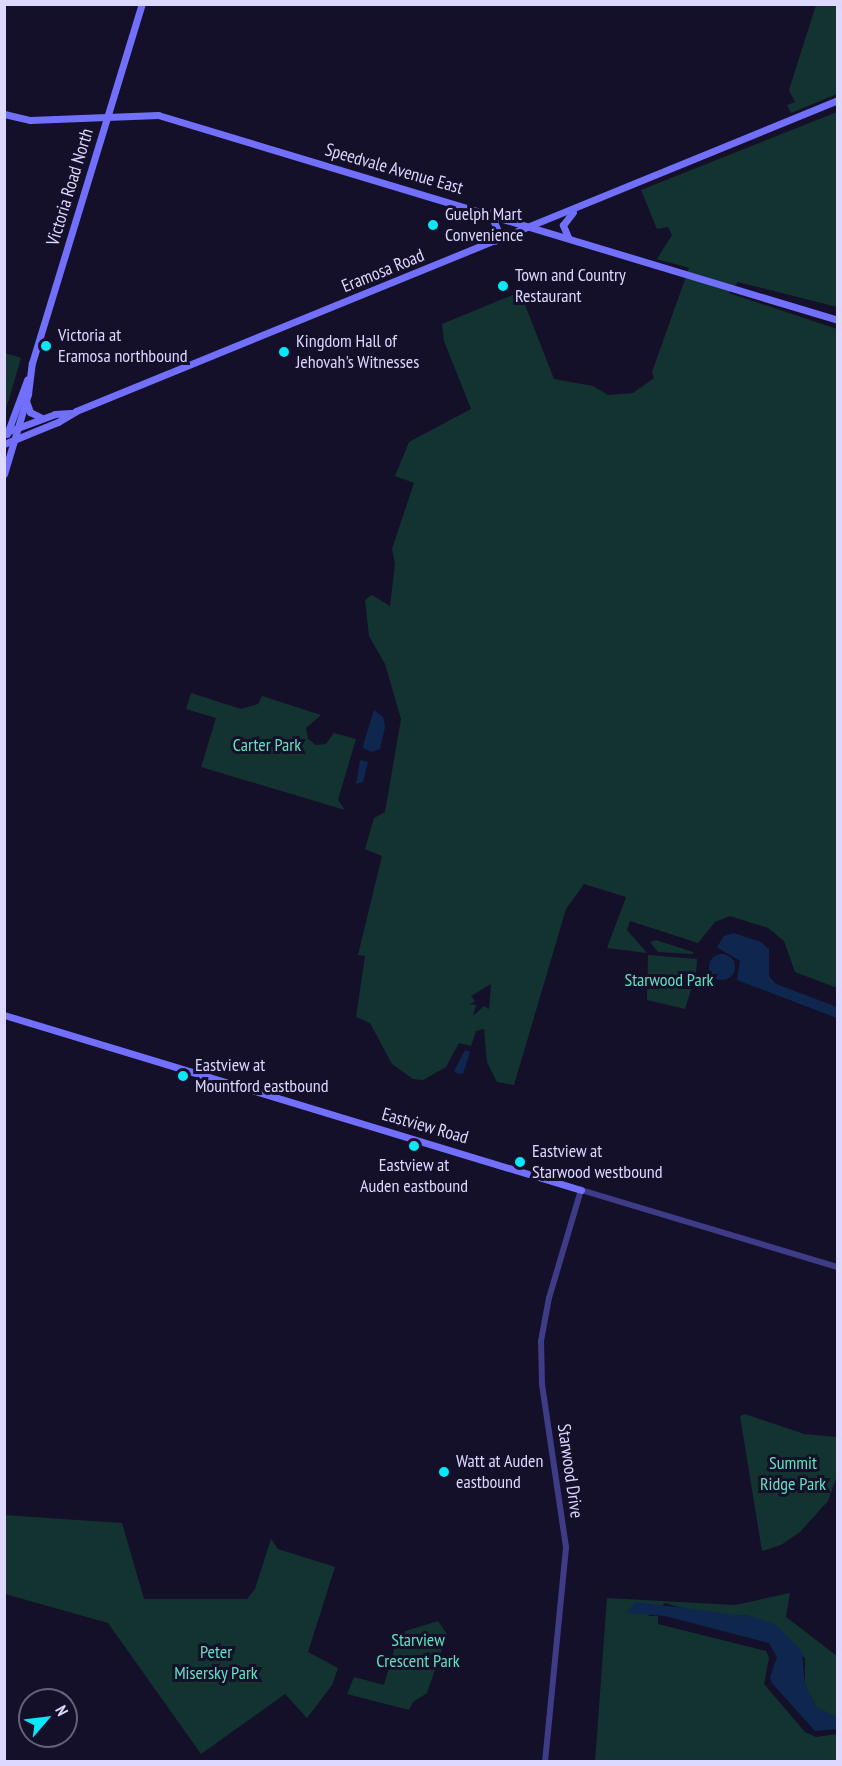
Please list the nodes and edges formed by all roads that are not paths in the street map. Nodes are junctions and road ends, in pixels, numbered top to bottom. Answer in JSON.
{"nodes":[{"id":1,"x":142,"y":4,"type":"edge"},
{"id":2,"x":837,"y":100,"type":"edge"},
{"id":3,"x":4,"y":114,"type":"edge"},
{"id":4,"x":108,"y":115,"type":"junction"},
{"id":5,"x":580,"y":207,"type":"junction"},
{"id":6,"x":490,"y":213,"type":"junction"},
{"id":7,"x":532,"y":226,"type":"junction"},
{"id":8,"x":568,"y":237,"type":"junction"},
{"id":9,"x":495,"y":241,"type":"junction"},
{"id":10,"x":837,"y":320,"type":"edge"},
{"id":11,"x":28,"y":378,"type":"junction"},
{"id":12,"x":26,"y":399,"type":"junction"},
{"id":13,"x":72,"y":413,"type":"junction"},
{"id":14,"x":44,"y":418,"type":"junction"},
{"id":15,"x":18,"y":428,"type":"junction"},
{"id":16,"x":6,"y":433,"type":"edge"},
{"id":17,"x":15,"y":440,"type":"junction"},
{"id":18,"x":4,"y":444,"type":"edge"},
{"id":19,"x":4,"y":474,"type":"edge"},
{"id":20,"x":4,"y":1015,"type":"edge"},
{"id":21,"x":581,"y":1190,"type":"junction"},
{"id":22,"x":837,"y":1267,"type":"edge"},
{"id":23,"x":545,"y":1761,"type":"edge"}],
"edges":[{"from":1,"to":4,"type":"main road","name":"Victoria Road North"},
{"from":2,"to":5,"type":"main road","name":"Eramosa Road"},
{"from":3,"to":4,"type":"main road","name":"Speedvale Avenue East"},
{"from":4,"to":6,"type":"main road","name":"Speedvale Avenue East"},
{"from":4,"to":11,"type":"main road","name":"Victoria Road North"},
{"from":5,"to":7,"type":"main road","name":"Eramosa Road"},
{"from":5,"to":8,"type":"main road"},
{"from":6,"to":7,"type":"main road","name":"Speedvale Avenue East"},
{"from":6,"to":9,"type":"main road"},
{"from":7,"to":8,"type":"main road","name":"Speedvale Avenue East"},
{"from":7,"to":9,"type":"main road","name":"Eramosa Road"},
{"from":8,"to":10,"type":"main road","name":"Speedvale Avenue East"},
{"from":9,"to":13,"type":"main road","name":"Eramosa Road"},
{"from":11,"to":12,"type":"main road","name":"Victoria Road North"},
{"from":11,"to":16,"type":"main road","name":"Victoria Road North"},
{"from":12,"to":14,"type":"main road"},
{"from":12,"to":15,"type":"main road","name":"Victoria Road North"},
{"from":13,"to":14,"type":"main road","name":"Eramosa Road"},
{"from":13,"to":17,"type":"main road","name":"Eramosa Road"},
{"from":14,"to":15,"type":"main road","name":"Eramosa Road"},
{"from":15,"to":16,"type":"main road","name":"Eramosa Road"},
{"from":15,"to":17,"type":"main road","name":"Victoria Road North"},
{"from":16,"to":18,"type":"main road","name":"Victoria Road North"},
{"from":17,"to":18,"type":"main road","name":"Eramosa Road"},
{"from":17,"to":19,"type":"main road","name":"Victoria Road North"},
{"from":20,"to":21,"type":"main road","name":"Eastview Road"},
{"from":21,"to":22,"type":"street","name":"Eastview Road"},
{"from":21,"to":23,"type":"street","name":"Starwood Drive"}]}
